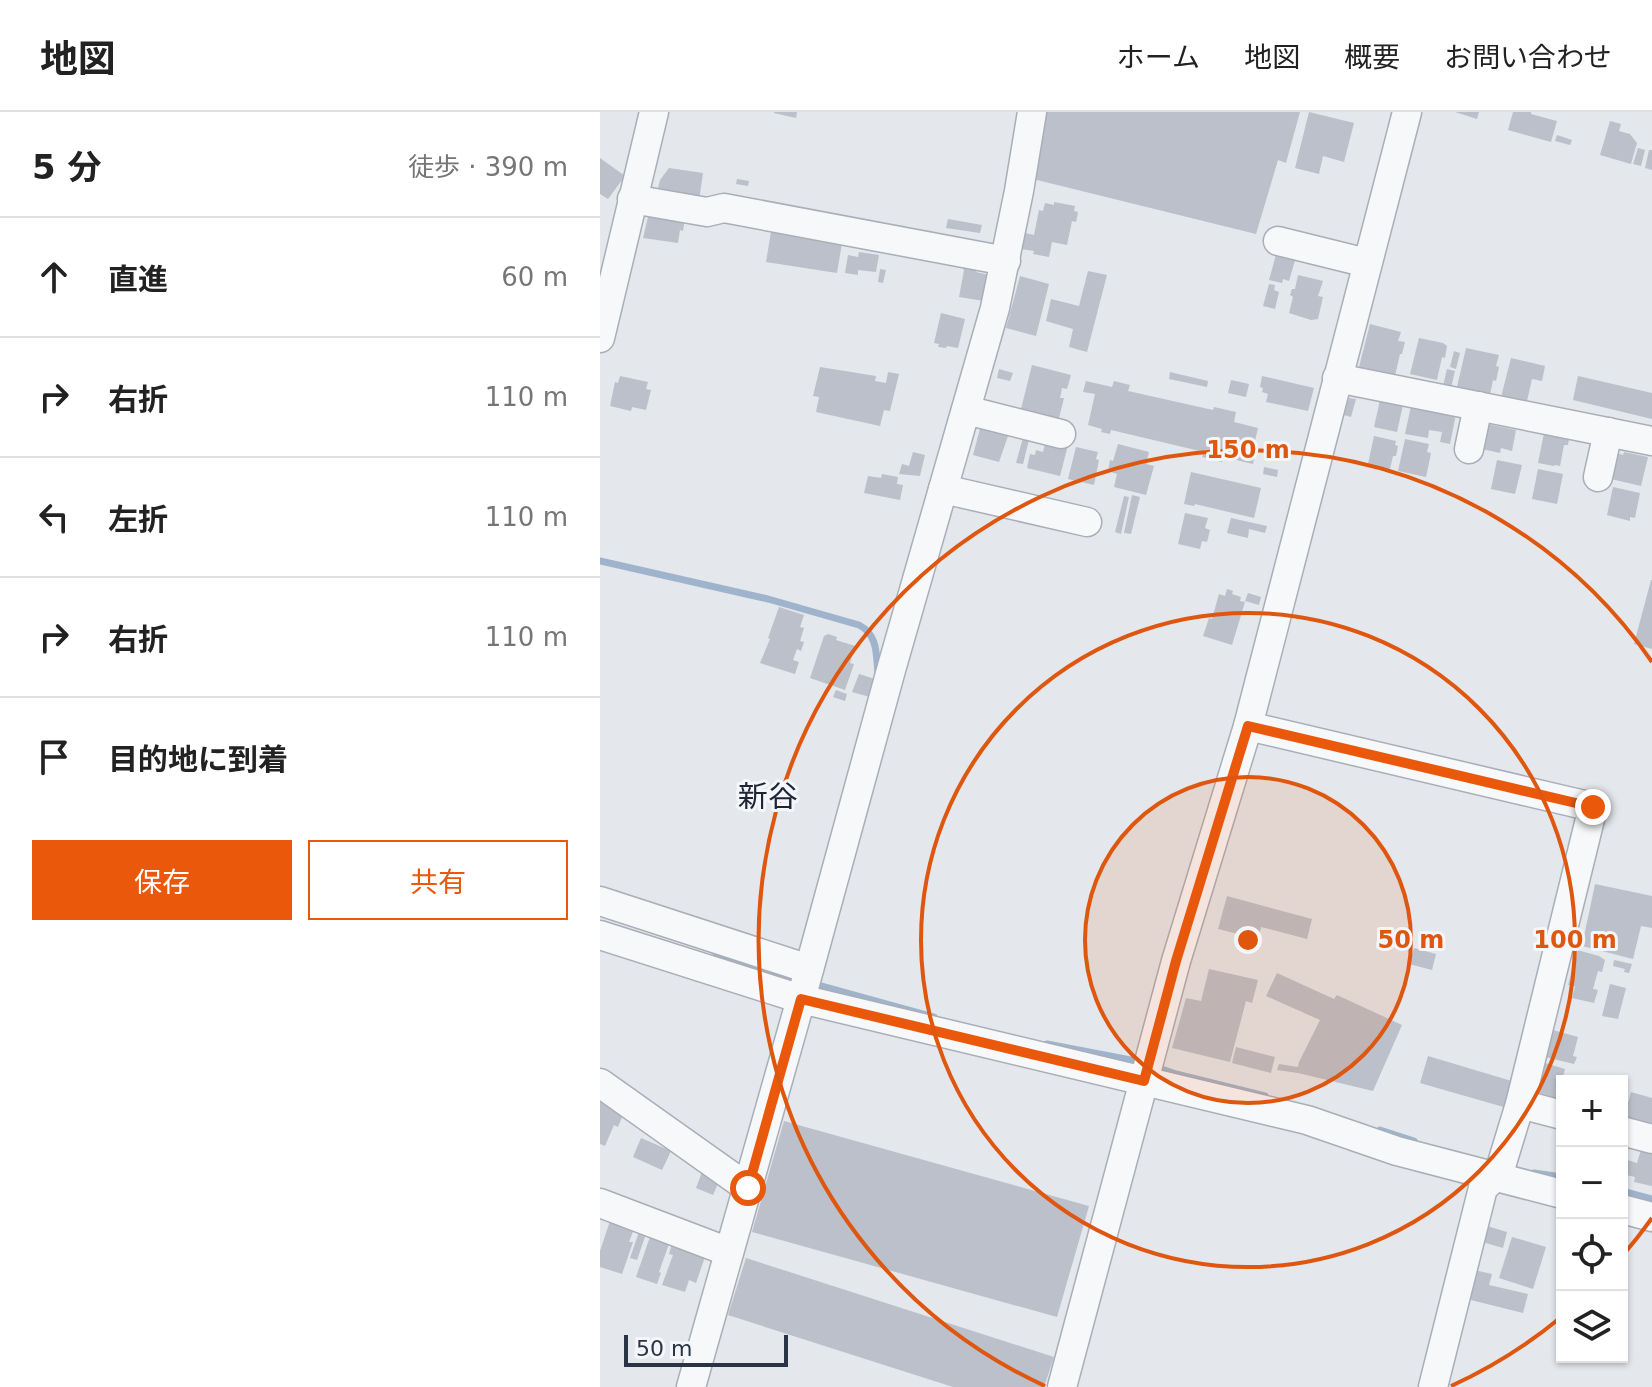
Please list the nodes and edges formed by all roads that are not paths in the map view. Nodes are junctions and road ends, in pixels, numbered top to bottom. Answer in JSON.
{"nodes":[{"id":1,"x":654,"y":112,"type":"edge"},
{"id":2,"x":1032,"y":112,"type":"edge"},
{"id":3,"x":1407,"y":112,"type":"edge"},
{"id":4,"x":632,"y":199,"type":"junction"},
{"id":5,"x":1278,"y":241,"type":"dead end"},
{"id":6,"x":1006,"y":261,"type":"junction"},
{"id":7,"x":1367,"y":263,"type":"junction"},
{"id":8,"x":600,"y":338,"type":"edge"},
{"id":9,"x":1337,"y":378,"type":"junction"},
{"id":10,"x":1478,"y":406,"type":"junction"},
{"id":11,"x":966,"y":410,"type":"junction"},
{"id":12,"x":1608,"y":432,"type":"junction"},
{"id":13,"x":1061,"y":434,"type":"dead end"},
{"id":14,"x":1652,"y":441,"type":"edge"},
{"id":15,"x":1469,"y":449,"type":"dead end"},
{"id":16,"x":1598,"y":477,"type":"dead end"},
{"id":17,"x":943,"y":489,"type":"junction"},
{"id":18,"x":1087,"y":522,"type":"dead end"},
{"id":19,"x":1248,"y":726,"type":"junction"},
{"id":20,"x":600,"y":901,"type":"edge"},
{"id":21,"x":600,"y":935,"type":"edge"},
{"id":22,"x":809,"y":969,"type":"junction"},
{"id":23,"x":801,"y":999,"type":"junction"},
{"id":24,"x":1144,"y":1081,"type":"junction"},
{"id":25,"x":600,"y":1083,"type":"edge"},
{"id":26,"x":1520,"y":1104,"type":"junction"},
{"id":27,"x":1556,"y":1113,"type":"edge"},
{"id":28,"x":1628,"y":1133,"type":"edge"},
{"id":29,"x":1652,"y":1139,"type":"edge"},
{"id":30,"x":1495,"y":1177,"type":"junction"},
{"id":31,"x":748,"y":1188,"type":"junction"},
{"id":32,"x":1556,"y":1192,"type":"edge"},
{"id":33,"x":600,"y":1203,"type":"edge"},
{"id":34,"x":1628,"y":1211,"type":"edge"},
{"id":35,"x":1652,"y":1217,"type":"edge"},
{"id":36,"x":729,"y":1252,"type":"junction"},
{"id":37,"x":691,"y":1387,"type":"edge"},
{"id":38,"x":1062,"y":1387,"type":"edge"},
{"id":39,"x":1433,"y":1387,"type":"edge"}],
"edges":[{"from":1,"to":4,"type":"street"},
{"from":2,"to":6,"type":"street"},
{"from":3,"to":7,"type":"street"},
{"from":4,"to":6,"type":"street"},
{"from":4,"to":8,"type":"street"},
{"from":5,"to":7,"type":"street"},
{"from":6,"to":11,"type":"street"},
{"from":7,"to":9,"type":"street"},
{"from":9,"to":10,"type":"street"},
{"from":9,"to":19,"type":"street"},
{"from":10,"to":12,"type":"street"},
{"from":10,"to":15,"type":"street"},
{"from":11,"to":13,"type":"street"},
{"from":11,"to":17,"type":"street"},
{"from":12,"to":14,"type":"street"},
{"from":12,"to":16,"type":"street"},
{"from":17,"to":18,"type":"street"},
{"from":17,"to":22,"type":"street"},
{"from":19,"to":24,"type":"street"},
{"from":19,"to":26,"type":"street"},
{"from":20,"to":22,"type":"street"},
{"from":21,"to":23,"type":"street"},
{"from":22,"to":23,"type":"street"},
{"from":23,"to":24,"type":"street"},
{"from":23,"to":31,"type":"street"},
{"from":24,"to":30,"type":"street"},
{"from":24,"to":38,"type":"street"},
{"from":25,"to":31,"type":"street"},
{"from":26,"to":27,"type":"street"},
{"from":26,"to":30,"type":"street"},
{"from":28,"to":29,"type":"street"},
{"from":30,"to":32,"type":"street"},
{"from":30,"to":39,"type":"street"},
{"from":31,"to":36,"type":"street"},
{"from":33,"to":36,"type":"street"},
{"from":34,"to":35,"type":"street"},
{"from":36,"to":37,"type":"street"}]}
